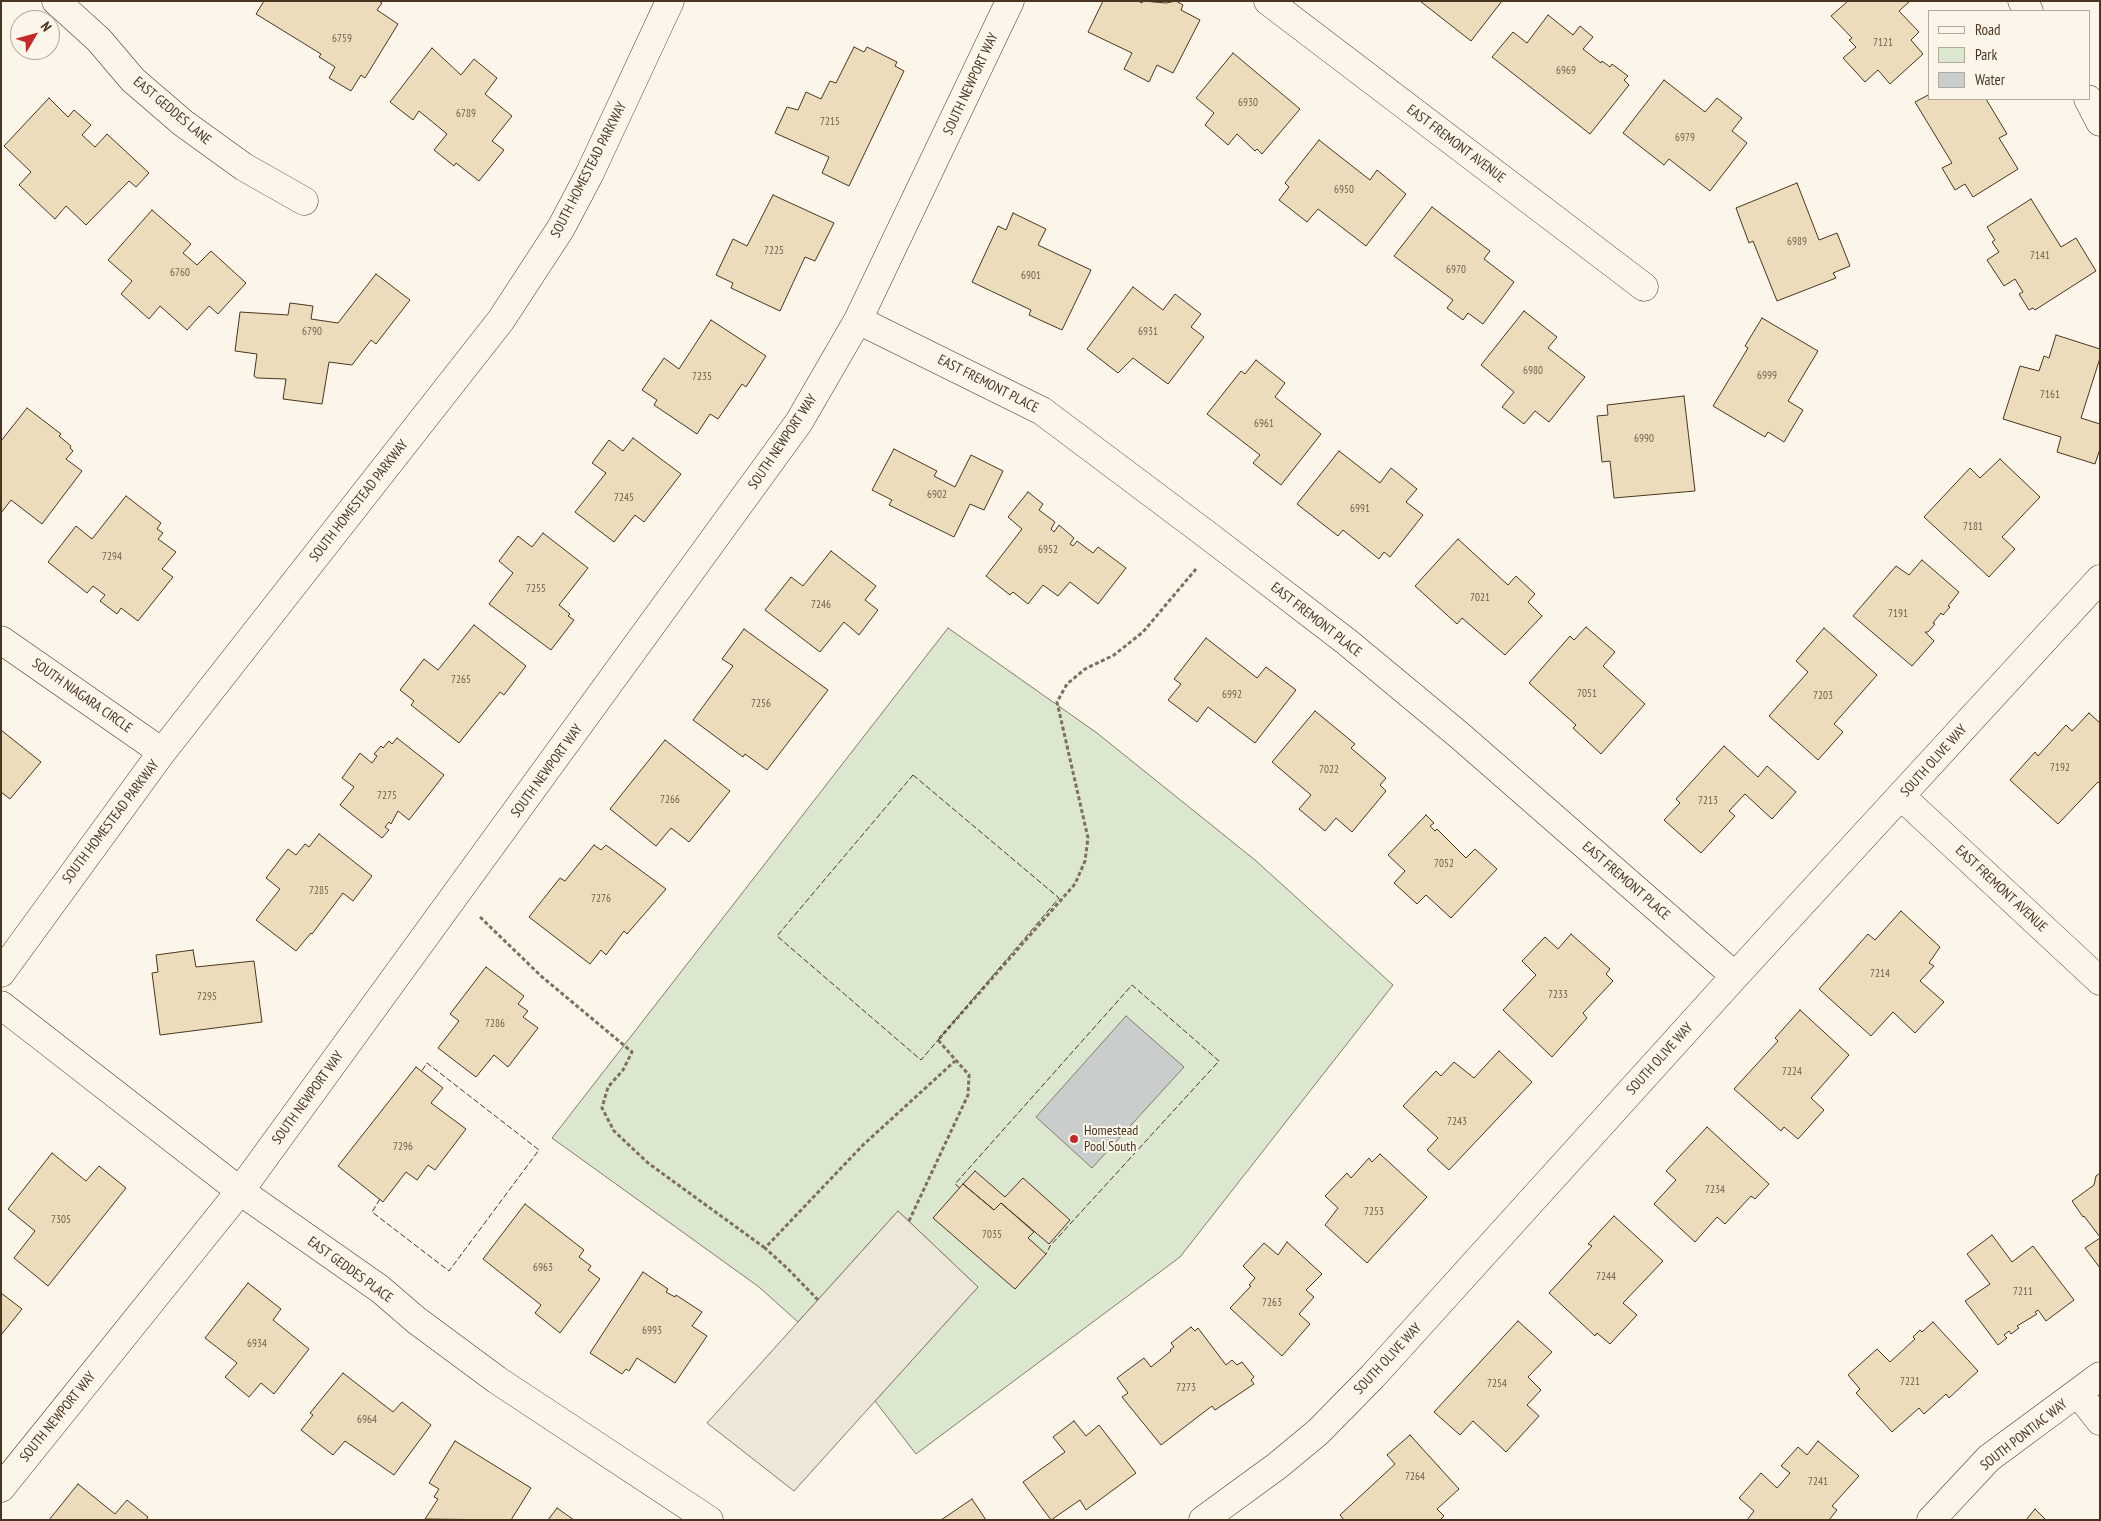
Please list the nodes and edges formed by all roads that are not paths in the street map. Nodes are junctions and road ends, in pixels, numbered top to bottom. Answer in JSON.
{"nodes":[{"id":1,"x":56,"y":1,"type":"edge"},
{"id":2,"x":670,"y":1,"type":"edge"},
{"id":3,"x":1010,"y":1,"type":"edge"},
{"id":4,"x":1268,"y":1,"type":"edge"},
{"id":5,"x":2089,"y":100,"type":"edge"},
{"id":6,"x":2100,"y":122,"type":"edge"},
{"id":7,"x":304,"y":201,"type":"dead end"},
{"id":8,"x":1644,"y":287,"type":"dead end"},
{"id":9,"x":858,"y":320,"type":"junction"},
{"id":10,"x":2100,"y":579,"type":"edge"},
{"id":11,"x":1,"y":640,"type":"edge"},
{"id":12,"x":162,"y":752,"type":"junction"},
{"id":13,"x":1902,"y":797,"type":"junction"},
{"id":14,"x":1,"y":974,"type":"edge"},
{"id":15,"x":1735,"y":976,"type":"junction"},
{"id":16,"x":2100,"y":981,"type":"edge"},
{"id":17,"x":1,"y":1005,"type":"edge"},
{"id":18,"x":240,"y":1192,"type":"junction"},
{"id":19,"x":2100,"y":1376,"type":"edge"},
{"id":20,"x":2078,"y":1392,"type":"junction"},
{"id":21,"x":2100,"y":1421,"type":"edge"},
{"id":22,"x":1,"y":1488,"type":"edge"},
{"id":23,"x":709,"y":1520,"type":"edge"},
{"id":24,"x":1203,"y":1520,"type":"edge"},
{"id":25,"x":1931,"y":1520,"type":"edge"}],
"edges":[{"from":1,"to":7,"type":"street","name":"EAST GEDDES LANE"},
{"from":2,"to":12,"type":"street","name":"SOUTH HOMESTEAD PARKWAY"},
{"from":3,"to":9,"type":"street","name":"SOUTH NEWPORT WAY"},
{"from":4,"to":8,"type":"street","name":"EAST FREMONT AVENUE"},
{"from":5,"to":6,"type":"street"},
{"from":9,"to":15,"type":"street","name":"EAST FREMONT PLACE"},
{"from":9,"to":18,"type":"street","name":"SOUTH NEWPORT WAY"},
{"from":10,"to":13,"type":"street","name":"SOUTH OLIVE WAY"},
{"from":11,"to":12,"type":"street","name":"SOUTH NIAGARA CIRCLE"},
{"from":12,"to":14,"type":"street","name":"SOUTH HOMESTEAD PARKWAY"},
{"from":13,"to":15,"type":"street","name":"SOUTH OLIVE WAY"},
{"from":13,"to":16,"type":"street","name":"EAST FREMONT AVENUE"},
{"from":15,"to":24,"type":"street","name":"SOUTH OLIVE WAY"},
{"from":17,"to":18,"type":"street","name":"EAST GEDDES PLACE"},
{"from":18,"to":22,"type":"street","name":"SOUTH NEWPORT WAY"},
{"from":18,"to":23,"type":"street","name":"EAST GEDDES PLACE"},
{"from":19,"to":20,"type":"street","name":"SOUTH PONTIAC WAY"},
{"from":20,"to":21,"type":"street"},
{"from":20,"to":25,"type":"street","name":"SOUTH PONTIAC WAY"}]}
